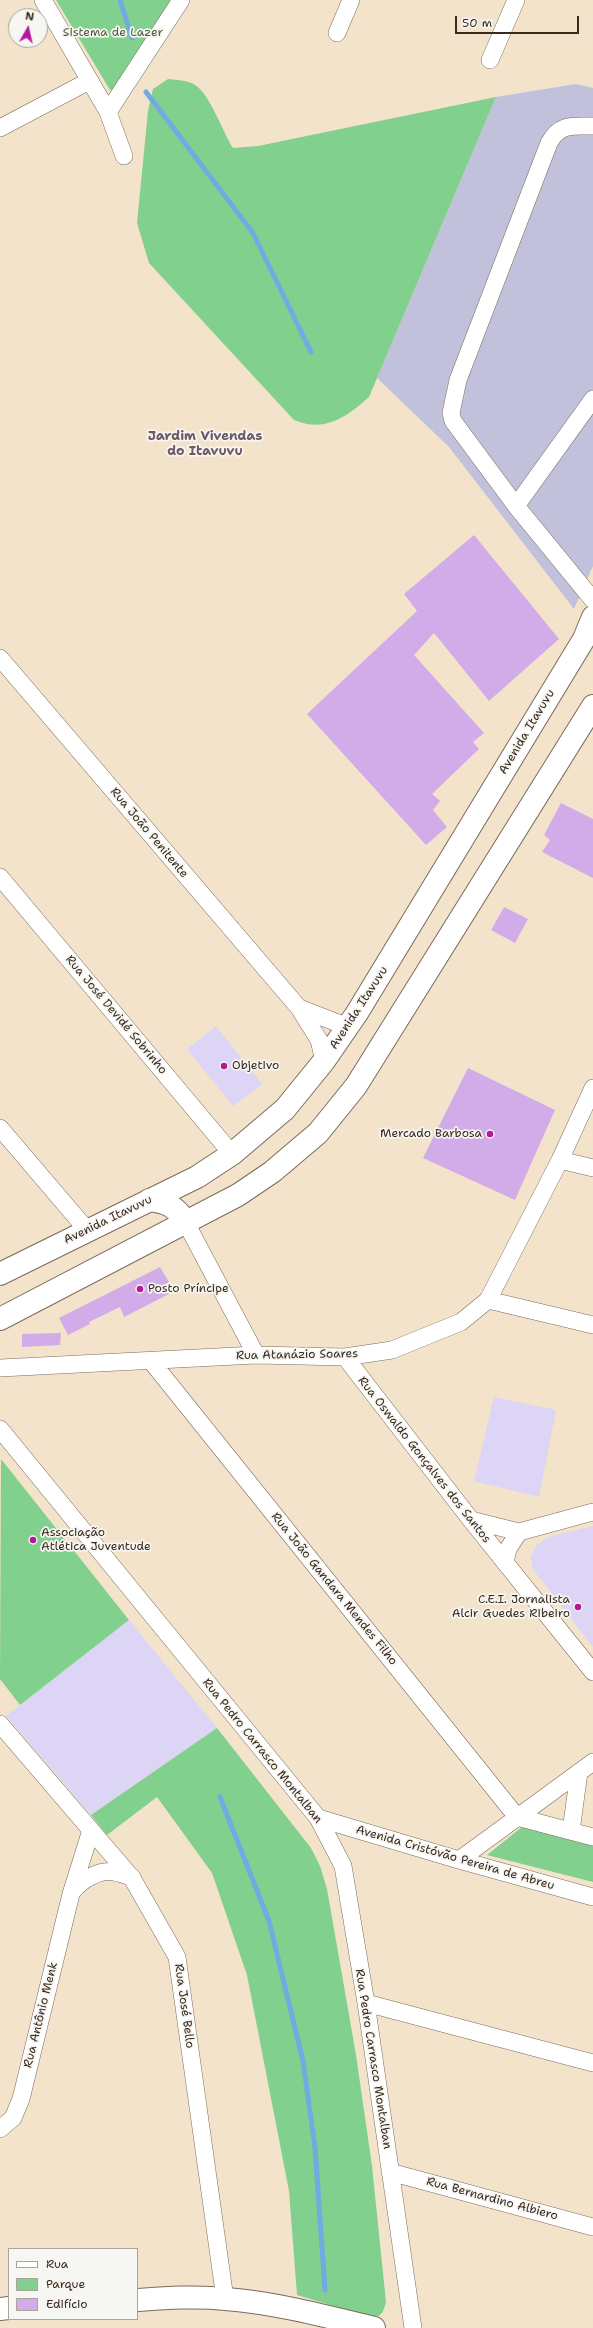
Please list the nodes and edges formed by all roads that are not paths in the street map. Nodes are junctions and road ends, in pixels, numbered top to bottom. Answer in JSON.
{"nodes":[{"id":1,"x":43,"y":0,"type":"edge"},
{"id":2,"x":181,"y":0,"type":"edge"},
{"id":3,"x":351,"y":0,"type":"edge"},
{"id":4,"x":516,"y":0,"type":"edge"},
{"id":5,"x":337,"y":33,"type":"dead end"},
{"id":6,"x":490,"y":60,"type":"dead end"},
{"id":7,"x":89,"y":81,"type":"junction"},
{"id":8,"x":108,"y":112,"type":"junction"},
{"id":9,"x":593,"y":126,"type":"edge"},
{"id":10,"x":0,"y":128,"type":"edge"},
{"id":11,"x":124,"y":156,"type":"dead end"},
{"id":12,"x":593,"y":399,"type":"edge"},
{"id":13,"x":516,"y":506,"type":"junction"},
{"id":14,"x":593,"y":600,"type":"edge"},
{"id":15,"x":593,"y":617,"type":"edge"},
{"id":16,"x":0,"y":658,"type":"edge"},
{"id":17,"x":593,"y":706,"type":"edge"},
{"id":18,"x":0,"y":877,"type":"edge"},
{"id":19,"x":299,"y":1008,"type":"junction"},
{"id":20,"x":348,"y":1027,"type":"junction"},
{"id":21,"x":324,"y":1061,"type":"junction"},
{"id":22,"x":593,"y":1088,"type":"edge"},
{"id":23,"x":0,"y":1128,"type":"edge"},
{"id":24,"x":232,"y":1154,"type":"junction"},
{"id":25,"x":560,"y":1160,"type":"junction"},
{"id":26,"x":593,"y":1168,"type":"edge"},
{"id":27,"x":149,"y":1200,"type":"junction"},
{"id":28,"x":185,"y":1221,"type":"junction"},
{"id":29,"x":87,"y":1230,"type":"junction"},
{"id":30,"x":88,"y":1272,"type":"junction"},
{"id":31,"x":0,"y":1274,"type":"edge"},
{"id":32,"x":488,"y":1300,"type":"junction"},
{"id":33,"x":0,"y":1306,"type":"edge"},
{"id":34,"x":0,"y":1319,"type":"edge"},
{"id":35,"x":593,"y":1325,"type":"edge"},
{"id":36,"x":256,"y":1355,"type":"junction"},
{"id":37,"x":345,"y":1357,"type":"junction"},
{"id":38,"x":151,"y":1361,"type":"junction"},
{"id":39,"x":0,"y":1368,"type":"edge"},
{"id":40,"x":0,"y":1429,"type":"edge"},
{"id":41,"x":593,"y":1512,"type":"edge"},
{"id":42,"x":471,"y":1520,"type":"junction"},
{"id":43,"x":519,"y":1532,"type":"junction"},
{"id":44,"x":505,"y":1562,"type":"junction"},
{"id":45,"x":593,"y":1672,"type":"edge"},
{"id":46,"x":0,"y":1724,"type":"edge"},
{"id":47,"x":593,"y":1762,"type":"edge"},
{"id":48,"x":579,"y":1772,"type":"junction"},
{"id":49,"x":318,"y":1818,"type":"junction"},
{"id":50,"x":517,"y":1818,"type":"junction"},
{"id":51,"x":91,"y":1830,"type":"junction"},
{"id":52,"x":571,"y":1831,"type":"junction"},
{"id":53,"x":593,"y":1837,"type":"edge"},
{"id":54,"x":459,"y":1860,"type":"junction"},
{"id":55,"x":132,"y":1878,"type":"junction"},
{"id":56,"x":71,"y":1894,"type":"junction"},
{"id":57,"x":593,"y":1897,"type":"edge"},
{"id":58,"x":366,"y":2003,"type":"junction"},
{"id":59,"x":593,"y":2063,"type":"edge"},
{"id":60,"x":0,"y":2129,"type":"edge"},
{"id":61,"x":390,"y":2172,"type":"junction"},
{"id":62,"x":593,"y":2227,"type":"edge"},
{"id":63,"x":225,"y":2299,"type":"junction"},
{"id":64,"x":138,"y":2300,"type":"edge"},
{"id":65,"x":374,"y":2328,"type":"edge"},
{"id":66,"x":413,"y":2328,"type":"edge"}],
"edges":[{"from":1,"to":7,"type":"street"},
{"from":2,"to":8,"type":"street"},
{"from":3,"to":5,"type":"street"},
{"from":4,"to":6,"type":"street"},
{"from":7,"to":8,"type":"street"},
{"from":7,"to":10,"type":"street"},
{"from":8,"to":11,"type":"street"},
{"from":9,"to":13,"type":"street"},
{"from":12,"to":13,"type":"street"},
{"from":13,"to":14,"type":"street"},
{"from":15,"to":20,"type":"main road","name":"Avenida Itavuvu"},
{"from":16,"to":19,"type":"street","name":"Rua João Penitente"},
{"from":17,"to":28,"type":"main road"},
{"from":18,"to":24,"type":"street","name":"Rua José Devidé Sobrinho"},
{"from":19,"to":20,"type":"street","name":"Rua João Penitente"},
{"from":19,"to":21,"type":"street","name":"Rua João Penitente"},
{"from":20,"to":21,"type":"main road","name":"Avenida Itavuvu"},
{"from":21,"to":24,"type":"main road","name":"Avenida Itavuvu"},
{"from":22,"to":25,"type":"street","name":"Rua Atanázio Soares"},
{"from":23,"to":29,"type":"street"},
{"from":24,"to":27,"type":"main road","name":"Avenida Itavuvu"},
{"from":25,"to":26,"type":"street"},
{"from":25,"to":32,"type":"street","name":"Rua Atanázio Soares"},
{"from":27,"to":28,"type":"main road"},
{"from":27,"to":29,"type":"main road","name":"Avenida Itavuvu"},
{"from":28,"to":30,"type":"main road"},
{"from":28,"to":36,"type":"street"},
{"from":29,"to":31,"type":"main road","name":"Avenida Itavuvu"},
{"from":30,"to":33,"type":"street"},
{"from":30,"to":34,"type":"main road"},
{"from":32,"to":35,"type":"street"},
{"from":32,"to":37,"type":"street","name":"Rua Atanázio Soares"},
{"from":36,"to":37,"type":"street","name":"Rua Atanázio Soares"},
{"from":36,"to":38,"type":"street","name":"Rua Atanázio Soares"},
{"from":37,"to":42,"type":"street","name":"Rua Oswaldo Gonçalves dos Santos"},
{"from":38,"to":39,"type":"street","name":"Rua Atanázio Soares"},
{"from":38,"to":50,"type":"street","name":"Rua João Gandara Mendes Filho"},
{"from":40,"to":49,"type":"street","name":"Rua Pedro Carrasco Montalban"},
{"from":41,"to":43,"type":"street"},
{"from":42,"to":43,"type":"street"},
{"from":42,"to":44,"type":"street","name":"Rua Oswaldo Gonçalves dos Santos"},
{"from":43,"to":44,"type":"street"},
{"from":44,"to":45,"type":"street","name":"Rua Oswaldo Gonçalves dos Santos"},
{"from":46,"to":51,"type":"street","name":"Rua José Bello"},
{"from":47,"to":48,"type":"street"},
{"from":48,"to":50,"type":"street"},
{"from":48,"to":52,"type":"street"},
{"from":49,"to":54,"type":"street","name":"Avenida Cristóvão Pereira de Abreu"},
{"from":49,"to":58,"type":"street","name":"Rua Pedro Carrasco Montalban"},
{"from":50,"to":52,"type":"street"},
{"from":50,"to":54,"type":"street"},
{"from":51,"to":55,"type":"street","name":"Rua José Bello"},
{"from":51,"to":56,"type":"street","name":"Rua Antônio Menk"},
{"from":52,"to":53,"type":"street"},
{"from":54,"to":57,"type":"street","name":"Avenida Cristóvão Pereira de Abreu"},
{"from":55,"to":56,"type":"street"},
{"from":55,"to":63,"type":"street","name":"Rua José Bello"},
{"from":56,"to":60,"type":"street","name":"Rua Antônio Menk"},
{"from":58,"to":59,"type":"street"},
{"from":58,"to":61,"type":"street","name":"Rua Pedro Carrasco Montalban"},
{"from":61,"to":62,"type":"street","name":"Rua Bernardino Albiero"},
{"from":61,"to":66,"type":"street","name":"Rua Pedro Carrasco Montalban"},
{"from":63,"to":64,"type":"main road"},
{"from":63,"to":65,"type":"main road"}]}
